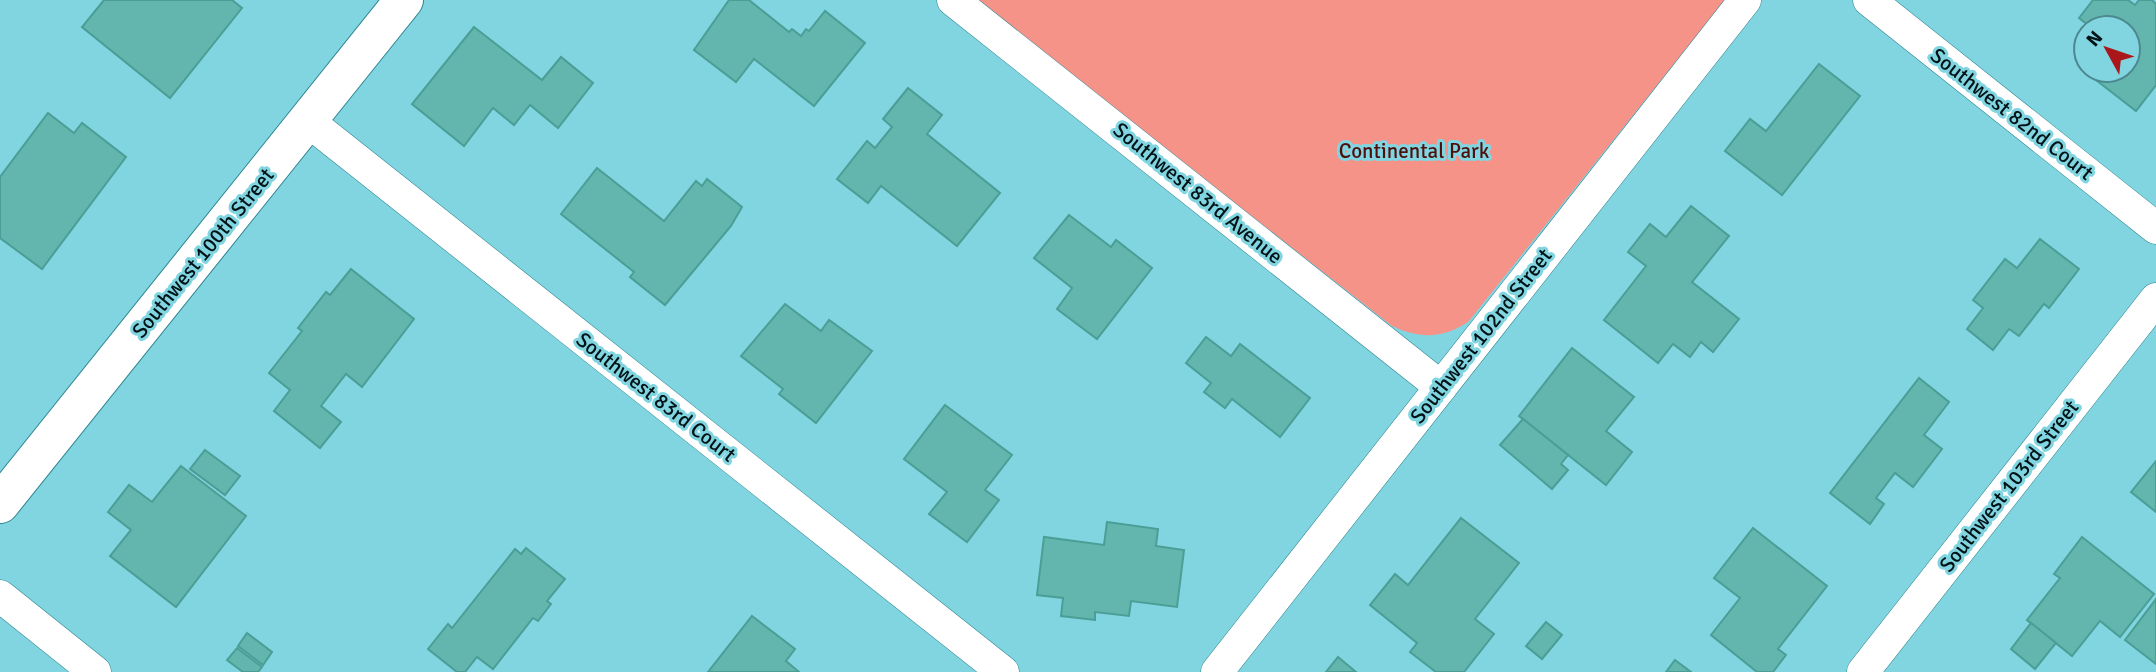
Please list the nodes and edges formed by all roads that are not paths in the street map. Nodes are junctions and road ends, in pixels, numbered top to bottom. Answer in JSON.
{"nodes":[{"id":1,"x":404,"y":0,"type":"edge"},
{"id":2,"x":953,"y":0,"type":"edge"},
{"id":3,"x":1745,"y":0,"type":"edge"},
{"id":4,"x":1869,"y":0,"type":"edge"},
{"id":5,"x":309,"y":121,"type":"junction"},
{"id":6,"x":2156,"y":228,"type":"edge"},
{"id":7,"x":2156,"y":299,"type":"edge"},
{"id":8,"x":1441,"y":387,"type":"junction"},
{"id":9,"x":0,"y":504,"type":"edge"},
{"id":10,"x":0,"y":596,"type":"edge"},
{"id":11,"x":95,"y":672,"type":"edge"},
{"id":12,"x":1003,"y":672,"type":"edge"},
{"id":13,"x":1217,"y":672,"type":"edge"},
{"id":14,"x":1863,"y":672,"type":"edge"}],
"edges":[{"from":1,"to":5,"type":"street","name":"Southwest 100th Street"},
{"from":2,"to":8,"type":"street","name":"Southwest 83rd Avenue"},
{"from":3,"to":8,"type":"street","name":"Southwest 102nd Street"},
{"from":4,"to":6,"type":"street","name":"Southwest 82nd Court"},
{"from":5,"to":9,"type":"street","name":"Southwest 100th Street"},
{"from":5,"to":12,"type":"street","name":"Southwest 83rd Court"},
{"from":7,"to":14,"type":"street","name":"Southwest 103rd Street"},
{"from":8,"to":13,"type":"street","name":"Southwest 102nd Street"},
{"from":10,"to":11,"type":"street"}]}
